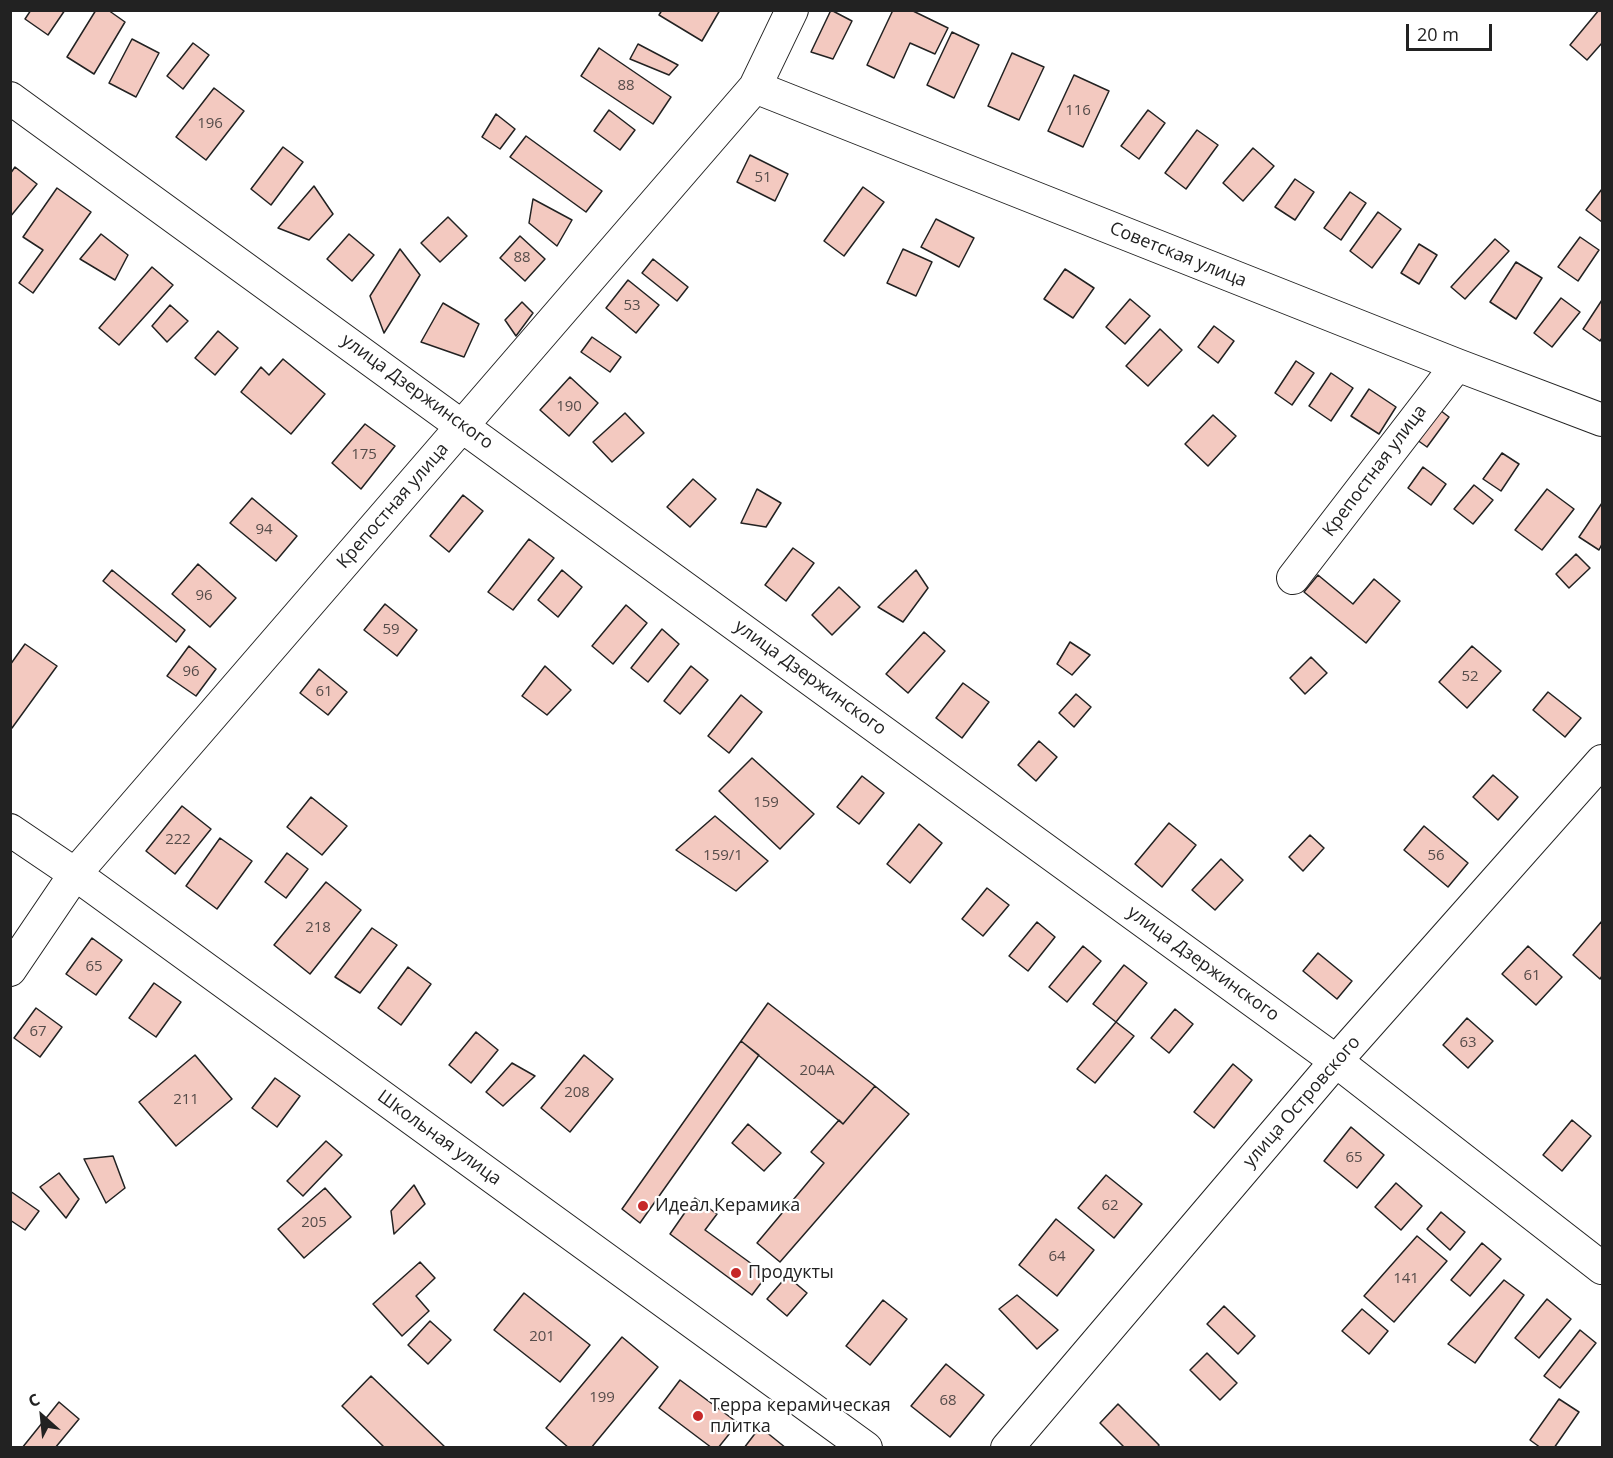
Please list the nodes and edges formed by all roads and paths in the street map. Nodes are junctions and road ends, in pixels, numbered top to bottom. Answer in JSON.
{"nodes":[{"id":1,"x":792,"y":10,"type":"edge"},
{"id":2,"x":755,"y":87,"type":"junction"},
{"id":3,"x":10,"y":98,"type":"edge"},
{"id":4,"x":1457,"y":365,"type":"junction"},
{"id":5,"x":1602,"y":420,"type":"edge"},
{"id":6,"x":463,"y":425,"type":"junction"},
{"id":7,"x":1293,"y":578,"type":"dead end"},
{"id":8,"x":1602,"y":761,"type":"edge"},
{"id":9,"x":10,"y":830,"type":"edge"},
{"id":10,"x":75,"y":874,"type":"junction"},
{"id":11,"x":10,"y":970,"type":"edge"},
{"id":12,"x":1336,"y":1061,"type":"junction"},
{"id":13,"x":1602,"y":1268,"type":"edge"},
{"id":14,"x":866,"y":1448,"type":"edge"},
{"id":15,"x":1007,"y":1448,"type":"edge"}],
"edges":[{"from":1,"to":2,"type":"street","name":"Крепостная улица"},
{"from":2,"to":4,"type":"street","name":"Советская улица"},
{"from":2,"to":6,"type":"street","name":"Крепостная улица"},
{"from":3,"to":6,"type":"street","name":"улица Дзержинского"},
{"from":4,"to":5,"type":"street","name":"Советская улица"},
{"from":4,"to":7,"type":"street","name":"Крепостная улица"},
{"from":6,"to":10,"type":"street","name":"Крепостная улица"},
{"from":6,"to":12,"type":"street","name":"улица Дзержинского"},
{"from":8,"to":12,"type":"street","name":"улица Островского"},
{"from":9,"to":10,"type":"street","name":"Школьная улица"},
{"from":10,"to":11,"type":"street","name":"Крепостная улица"},
{"from":10,"to":14,"type":"street","name":"Школьная улица"},
{"from":12,"to":13,"type":"street","name":"улица Дзержинского"},
{"from":12,"to":15,"type":"street","name":"улица Островского"}]}
